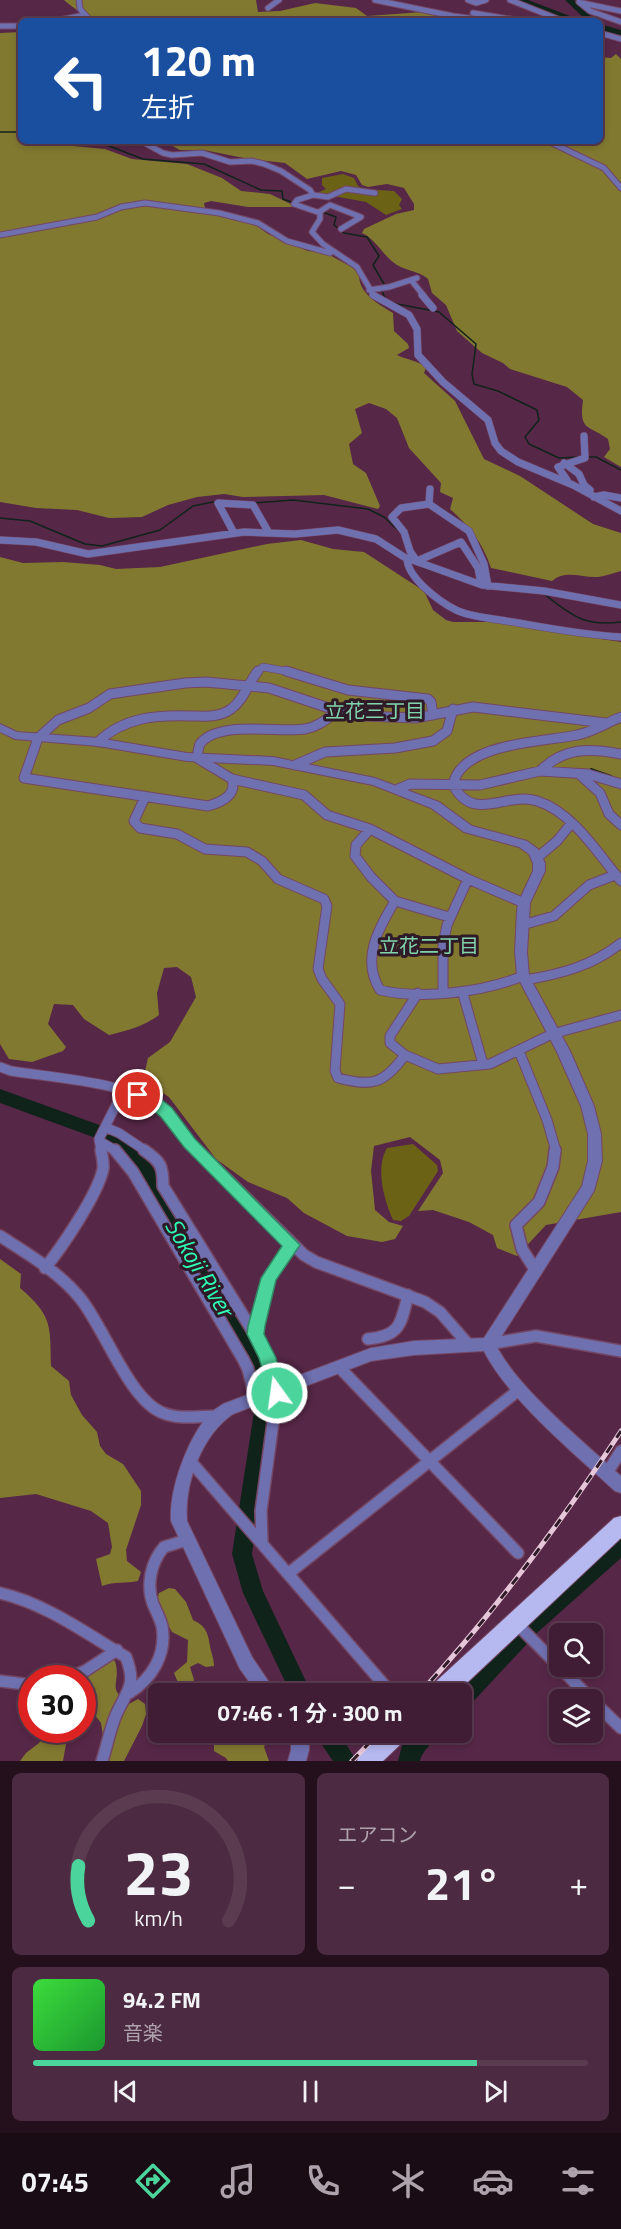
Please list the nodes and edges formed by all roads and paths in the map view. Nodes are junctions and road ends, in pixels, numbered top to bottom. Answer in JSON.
{"nodes":[{"id":1,"x":79,"y":0,"type":"edge"},
{"id":2,"x":279,"y":0,"type":"edge"},
{"id":3,"x":375,"y":0,"type":"edge"},
{"id":4,"x":468,"y":0,"type":"edge"},
{"id":5,"x":486,"y":0,"type":"edge"},
{"id":6,"x":510,"y":0,"type":"edge"},
{"id":7,"x":577,"y":1,"type":"edge"},
{"id":8,"x":268,"y":8,"type":"dead end"},
{"id":9,"x":621,"y":11,"type":"edge"},
{"id":10,"x":473,"y":13,"type":"dead end"},
{"id":11,"x":85,"y":15,"type":"junction"},
{"id":12,"x":70,"y":18,"type":"edge"},
{"id":13,"x":88,"y":18,"type":"edge"},
{"id":14,"x":468,"y":18,"type":"edge"},
{"id":15,"x":504,"y":18,"type":"edge"},
{"id":16,"x":555,"y":18,"type":"edge"},
{"id":17,"x":621,"y":22,"type":"edge"},
{"id":18,"x":0,"y":26,"type":"edge"},
{"id":19,"x":18,"y":26,"type":"edge"},
{"id":20,"x":603,"y":34,"type":"edge"},
{"id":21,"x":621,"y":39,"type":"edge"},
{"id":22,"x":146,"y":144,"type":"edge"},
{"id":23,"x":554,"y":144,"type":"edge"},
{"id":24,"x":621,"y":188,"type":"edge"},
{"id":25,"x":375,"y":193,"type":"dead end"},
{"id":26,"x":313,"y":195,"type":"junction"},
{"id":27,"x":322,"y":211,"type":"junction"},
{"id":28,"x":341,"y":229,"type":"dead end"},
{"id":29,"x":0,"y":236,"type":"edge"},
{"id":30,"x":349,"y":261,"type":"junction"},
{"id":31,"x":369,"y":290,"type":"junction"},
{"id":32,"x":434,"y":308,"type":"dead end"},
{"id":33,"x":584,"y":436,"type":"dead end"},
{"id":34,"x":564,"y":463,"type":"junction"},
{"id":35,"x":568,"y":483,"type":"junction"},
{"id":36,"x":430,"y":489,"type":"dead end"},
{"id":37,"x":595,"y":496,"type":"junction"},
{"id":38,"x":621,"y":498,"type":"edge"},
{"id":39,"x":429,"y":504,"type":"junction"},
{"id":40,"x":621,"y":511,"type":"edge"},
{"id":41,"x":234,"y":533,"type":"junction"},
{"id":42,"x":269,"y":533,"type":"junction"},
{"id":43,"x":0,"y":540,"type":"edge"},
{"id":44,"x":407,"y":558,"type":"junction"},
{"id":45,"x":416,"y":561,"type":"junction"},
{"id":46,"x":485,"y":585,"type":"junction"},
{"id":47,"x":621,"y":605,"type":"edge"},
{"id":48,"x":621,"y":637,"type":"edge"},
{"id":49,"x":248,"y":687,"type":"junction"},
{"id":50,"x":453,"y":710,"type":"junction"},
{"id":51,"x":338,"y":711,"type":"junction"},
{"id":52,"x":433,"y":715,"type":"junction"},
{"id":53,"x":621,"y":717,"type":"edge"},
{"id":54,"x":606,"y":723,"type":"junction"},
{"id":55,"x":0,"y":728,"type":"edge"},
{"id":56,"x":38,"y":738,"type":"junction"},
{"id":57,"x":98,"y":742,"type":"junction"},
{"id":58,"x":621,"y":754,"type":"edge"},
{"id":59,"x":197,"y":758,"type":"junction"},
{"id":60,"x":295,"y":765,"type":"junction"},
{"id":61,"x":540,"y":771,"type":"junction"},
{"id":62,"x":579,"y":774,"type":"junction"},
{"id":63,"x":232,"y":779,"type":"junction"},
{"id":64,"x":621,"y":784,"type":"edge"},
{"id":65,"x":453,"y":785,"type":"junction"},
{"id":66,"x":398,"y":789,"type":"junction"},
{"id":67,"x":145,"y":797,"type":"junction"},
{"id":68,"x":570,"y":825,"type":"junction"},
{"id":69,"x":621,"y":825,"type":"edge"},
{"id":70,"x":370,"y":829,"type":"junction"},
{"id":71,"x":538,"y":856,"type":"junction"},
{"id":72,"x":618,"y":878,"type":"edge"},
{"id":73,"x":468,"y":879,"type":"junction"},
{"id":74,"x":395,"y":901,"type":"junction"},
{"id":75,"x":524,"y":903,"type":"junction"},
{"id":76,"x":449,"y":917,"type":"junction"},
{"id":77,"x":522,"y":925,"type":"junction"},
{"id":78,"x":621,"y":943,"type":"edge"},
{"id":79,"x":524,"y":978,"type":"junction"},
{"id":80,"x":443,"y":992,"type":"junction"},
{"id":81,"x":418,"y":993,"type":"junction"},
{"id":82,"x":463,"y":994,"type":"junction"},
{"id":83,"x":621,"y":1016,"type":"edge"},
{"id":84,"x":552,"y":1034,"type":"junction"},
{"id":85,"x":519,"y":1051,"type":"junction"},
{"id":86,"x":405,"y":1055,"type":"junction"},
{"id":87,"x":483,"y":1064,"type":"junction"},
{"id":88,"x":0,"y":1067,"type":"edge"},
{"id":89,"x":124,"y":1089,"type":"junction"},
{"id":90,"x":105,"y":1127,"type":"junction"},
{"id":91,"x":99,"y":1140,"type":"junction"},
{"id":92,"x":0,"y":1236,"type":"edge"},
{"id":93,"x":292,"y":1245,"type":"junction"},
{"id":94,"x":45,"y":1268,"type":"junction"},
{"id":95,"x":536,"y":1271,"type":"junction"},
{"id":96,"x":408,"y":1295,"type":"junction"},
{"id":97,"x":257,"y":1338,"type":"junction"},
{"id":98,"x":368,"y":1339,"type":"dead end"},
{"id":99,"x":468,"y":1344,"type":"junction"},
{"id":100,"x":488,"y":1344,"type":"junction"},
{"id":101,"x":621,"y":1351,"type":"edge"},
{"id":102,"x":339,"y":1367,"type":"junction"},
{"id":103,"x":520,"y":1389,"type":"junction"},
{"id":104,"x":274,"y":1391,"type":"junction"},
{"id":105,"x":256,"y":1397,"type":"junction"},
{"id":106,"x":218,"y":1416,"type":"junction"},
{"id":107,"x":621,"y":1450,"type":"edge"},
{"id":108,"x":430,"y":1461,"type":"junction"},
{"id":109,"x":192,"y":1463,"type":"junction"},
{"id":110,"x":607,"y":1473,"type":"junction"},
{"id":111,"x":621,"y":1486,"type":"edge"},
{"id":112,"x":621,"y":1525,"type":"edge"},
{"id":113,"x":260,"y":1538,"type":"junction"},
{"id":114,"x":187,"y":1540,"type":"junction"},
{"id":115,"x":518,"y":1552,"type":"dead end"},
{"id":116,"x":289,"y":1573,"type":"junction"},
{"id":117,"x":0,"y":1593,"type":"edge"},
{"id":118,"x":516,"y":1623,"type":"junction"},
{"id":119,"x":117,"y":1650,"type":"junction"},
{"id":120,"x":94,"y":1665,"type":"edge"},
{"id":121,"x":0,"y":1681,"type":"edge"},
{"id":122,"x":18,"y":1683,"type":"edge"},
{"id":123,"x":261,"y":1683,"type":"edge"},
{"id":124,"x":383,"y":1683,"type":"edge"},
{"id":125,"x":451,"y":1683,"type":"edge"},
{"id":126,"x":581,"y":1689,"type":"edge"},
{"id":127,"x":129,"y":1693,"type":"junction"},
{"id":128,"x":603,"y":1711,"type":"edge"},
{"id":129,"x":621,"y":1728,"type":"edge"},
{"id":130,"x":300,"y":1743,"type":"edge"},
{"id":131,"x":386,"y":1743,"type":"edge"},
{"id":132,"x":370,"y":1759,"type":"edge"},
{"id":133,"x":102,"y":1761,"type":"edge"},
{"id":134,"x":297,"y":1761,"type":"edge"}],
"edges":[{"from":1,"to":11,"type":"street"},
{"from":2,"to":8,"type":"street"},
{"from":3,"to":14,"type":"street"},
{"from":4,"to":5,"type":"street"},
{"from":6,"to":16,"type":"street"},
{"from":7,"to":9,"type":"street"},
{"from":7,"to":17,"type":"street"},
{"from":10,"to":15,"type":"street"},
{"from":11,"to":12,"type":"street"},
{"from":11,"to":13,"type":"street"},
{"from":18,"to":19,"type":"street"},
{"from":20,"to":21,"type":"street"},
{"from":22,"to":26,"type":"street"},
{"from":23,"to":24,"type":"street"},
{"from":25,"to":26,"type":"street"},
{"from":26,"to":27,"type":"street"},
{"from":27,"to":28,"type":"street"},
{"from":27,"to":30,"type":"street"},
{"from":29,"to":30,"type":"street"},
{"from":30,"to":31,"type":"street"},
{"from":31,"to":32,"type":"street"},
{"from":31,"to":35,"type":"street"},
{"from":33,"to":34,"type":"street"},
{"from":34,"to":35,"type":"street"},
{"from":34,"to":37,"type":"street"},
{"from":35,"to":37,"type":"street"},
{"from":36,"to":39,"type":"street"},
{"from":37,"to":38,"type":"street"},
{"from":37,"to":40,"type":"street"},
{"from":39,"to":45,"type":"street"},
{"from":39,"to":46,"type":"street"},
{"from":41,"to":42,"type":"street"},
{"from":41,"to":42,"type":"street"},
{"from":41,"to":43,"type":"street"},
{"from":42,"to":44,"type":"street"},
{"from":44,"to":45,"type":"street"},
{"from":44,"to":48,"type":"street"},
{"from":45,"to":46,"type":"street"},
{"from":45,"to":46,"type":"street"},
{"from":46,"to":47,"type":"street"},
{"from":49,"to":51,"type":"street"},
{"from":49,"to":52,"type":"street"},
{"from":49,"to":56,"type":"street"},
{"from":49,"to":57,"type":"street"},
{"from":50,"to":52,"type":"street"},
{"from":50,"to":54,"type":"street"},
{"from":50,"to":60,"type":"street"},
{"from":51,"to":52,"type":"street"},
{"from":51,"to":59,"type":"street"},
{"from":53,"to":54,"type":"street"},
{"from":54,"to":65,"type":"street"},
{"from":55,"to":56,"type":"street"},
{"from":56,"to":57,"type":"street"},
{"from":56,"to":67,"type":"street"},
{"from":57,"to":59,"type":"street"},
{"from":58,"to":61,"type":"street"},
{"from":59,"to":60,"type":"street"},
{"from":59,"to":63,"type":"street"},
{"from":60,"to":66,"type":"street"},
{"from":61,"to":62,"type":"street"},
{"from":61,"to":65,"type":"street"},
{"from":62,"to":64,"type":"street"},
{"from":62,"to":69,"type":"street"},
{"from":63,"to":67,"type":"street"},
{"from":63,"to":70,"type":"street"},
{"from":65,"to":66,"type":"street"},
{"from":65,"to":68,"type":"street"},
{"from":66,"to":71,"type":"street"},
{"from":67,"to":86,"type":"street"},
{"from":68,"to":71,"type":"street"},
{"from":68,"to":72,"type":"street"},
{"from":70,"to":73,"type":"street"},
{"from":70,"to":74,"type":"street"},
{"from":71,"to":75,"type":"street"},
{"from":72,"to":77,"type":"street"},
{"from":73,"to":75,"type":"street"},
{"from":73,"to":76,"type":"street"},
{"from":74,"to":76,"type":"street"},
{"from":74,"to":81,"type":"street"},
{"from":75,"to":77,"type":"street"},
{"from":76,"to":80,"type":"street"},
{"from":77,"to":79,"type":"street"},
{"from":78,"to":79,"type":"street"},
{"from":79,"to":82,"type":"street"},
{"from":79,"to":84,"type":"street"},
{"from":80,"to":81,"type":"street"},
{"from":80,"to":82,"type":"street"},
{"from":81,"to":86,"type":"street"},
{"from":82,"to":87,"type":"street"},
{"from":83,"to":84,"type":"street"},
{"from":84,"to":85,"type":"street"},
{"from":84,"to":95,"type":"street"},
{"from":85,"to":87,"type":"street"},
{"from":85,"to":95,"type":"street"},
{"from":86,"to":87,"type":"street"},
{"from":88,"to":89,"type":"street"},
{"from":89,"to":90,"type":"street"},
{"from":89,"to":93,"type":"street"},
{"from":90,"to":91,"type":"street"},
{"from":90,"to":97,"type":"street"},
{"from":91,"to":94,"type":"street"},
{"from":91,"to":105,"type":"street"},
{"from":92,"to":94,"type":"street"},
{"from":93,"to":96,"type":"street"},
{"from":93,"to":97,"type":"street"},
{"from":94,"to":106,"type":"street"},
{"from":95,"to":100,"type":"street"},
{"from":96,"to":98,"type":"street"},
{"from":96,"to":99,"type":"street"},
{"from":97,"to":104,"type":"street"},
{"from":99,"to":100,"type":"street"},
{"from":99,"to":102,"type":"street"},
{"from":100,"to":101,"type":"street"},
{"from":100,"to":103,"type":"street"},
{"from":102,"to":104,"type":"street"},
{"from":102,"to":108,"type":"street"},
{"from":103,"to":108,"type":"street"},
{"from":103,"to":110,"type":"street"},
{"from":104,"to":105,"type":"street"},
{"from":104,"to":113,"type":"street"},
{"from":105,"to":106,"type":"street"},
{"from":106,"to":109,"type":"street"},
{"from":107,"to":110,"type":"street"},
{"from":108,"to":115,"type":"street"},
{"from":108,"to":116,"type":"street"},
{"from":109,"to":113,"type":"street"},
{"from":109,"to":114,"type":"street"},
{"from":110,"to":111,"type":"street"},
{"from":112,"to":118,"type":"highway"},
{"from":113,"to":116,"type":"street"},
{"from":114,"to":123,"type":"street"},
{"from":114,"to":127,"type":"street"},
{"from":116,"to":124,"type":"street"},
{"from":117,"to":119,"type":"street"},
{"from":118,"to":125,"type":"highway"},
{"from":118,"to":126,"type":"street"},
{"from":119,"to":120,"type":"street"},
{"from":119,"to":127,"type":"street"},
{"from":121,"to":122,"type":"street"},
{"from":127,"to":133,"type":"street"},
{"from":128,"to":129,"type":"street"},
{"from":130,"to":134,"type":"street"},
{"from":131,"to":132,"type":"highway"}]}
